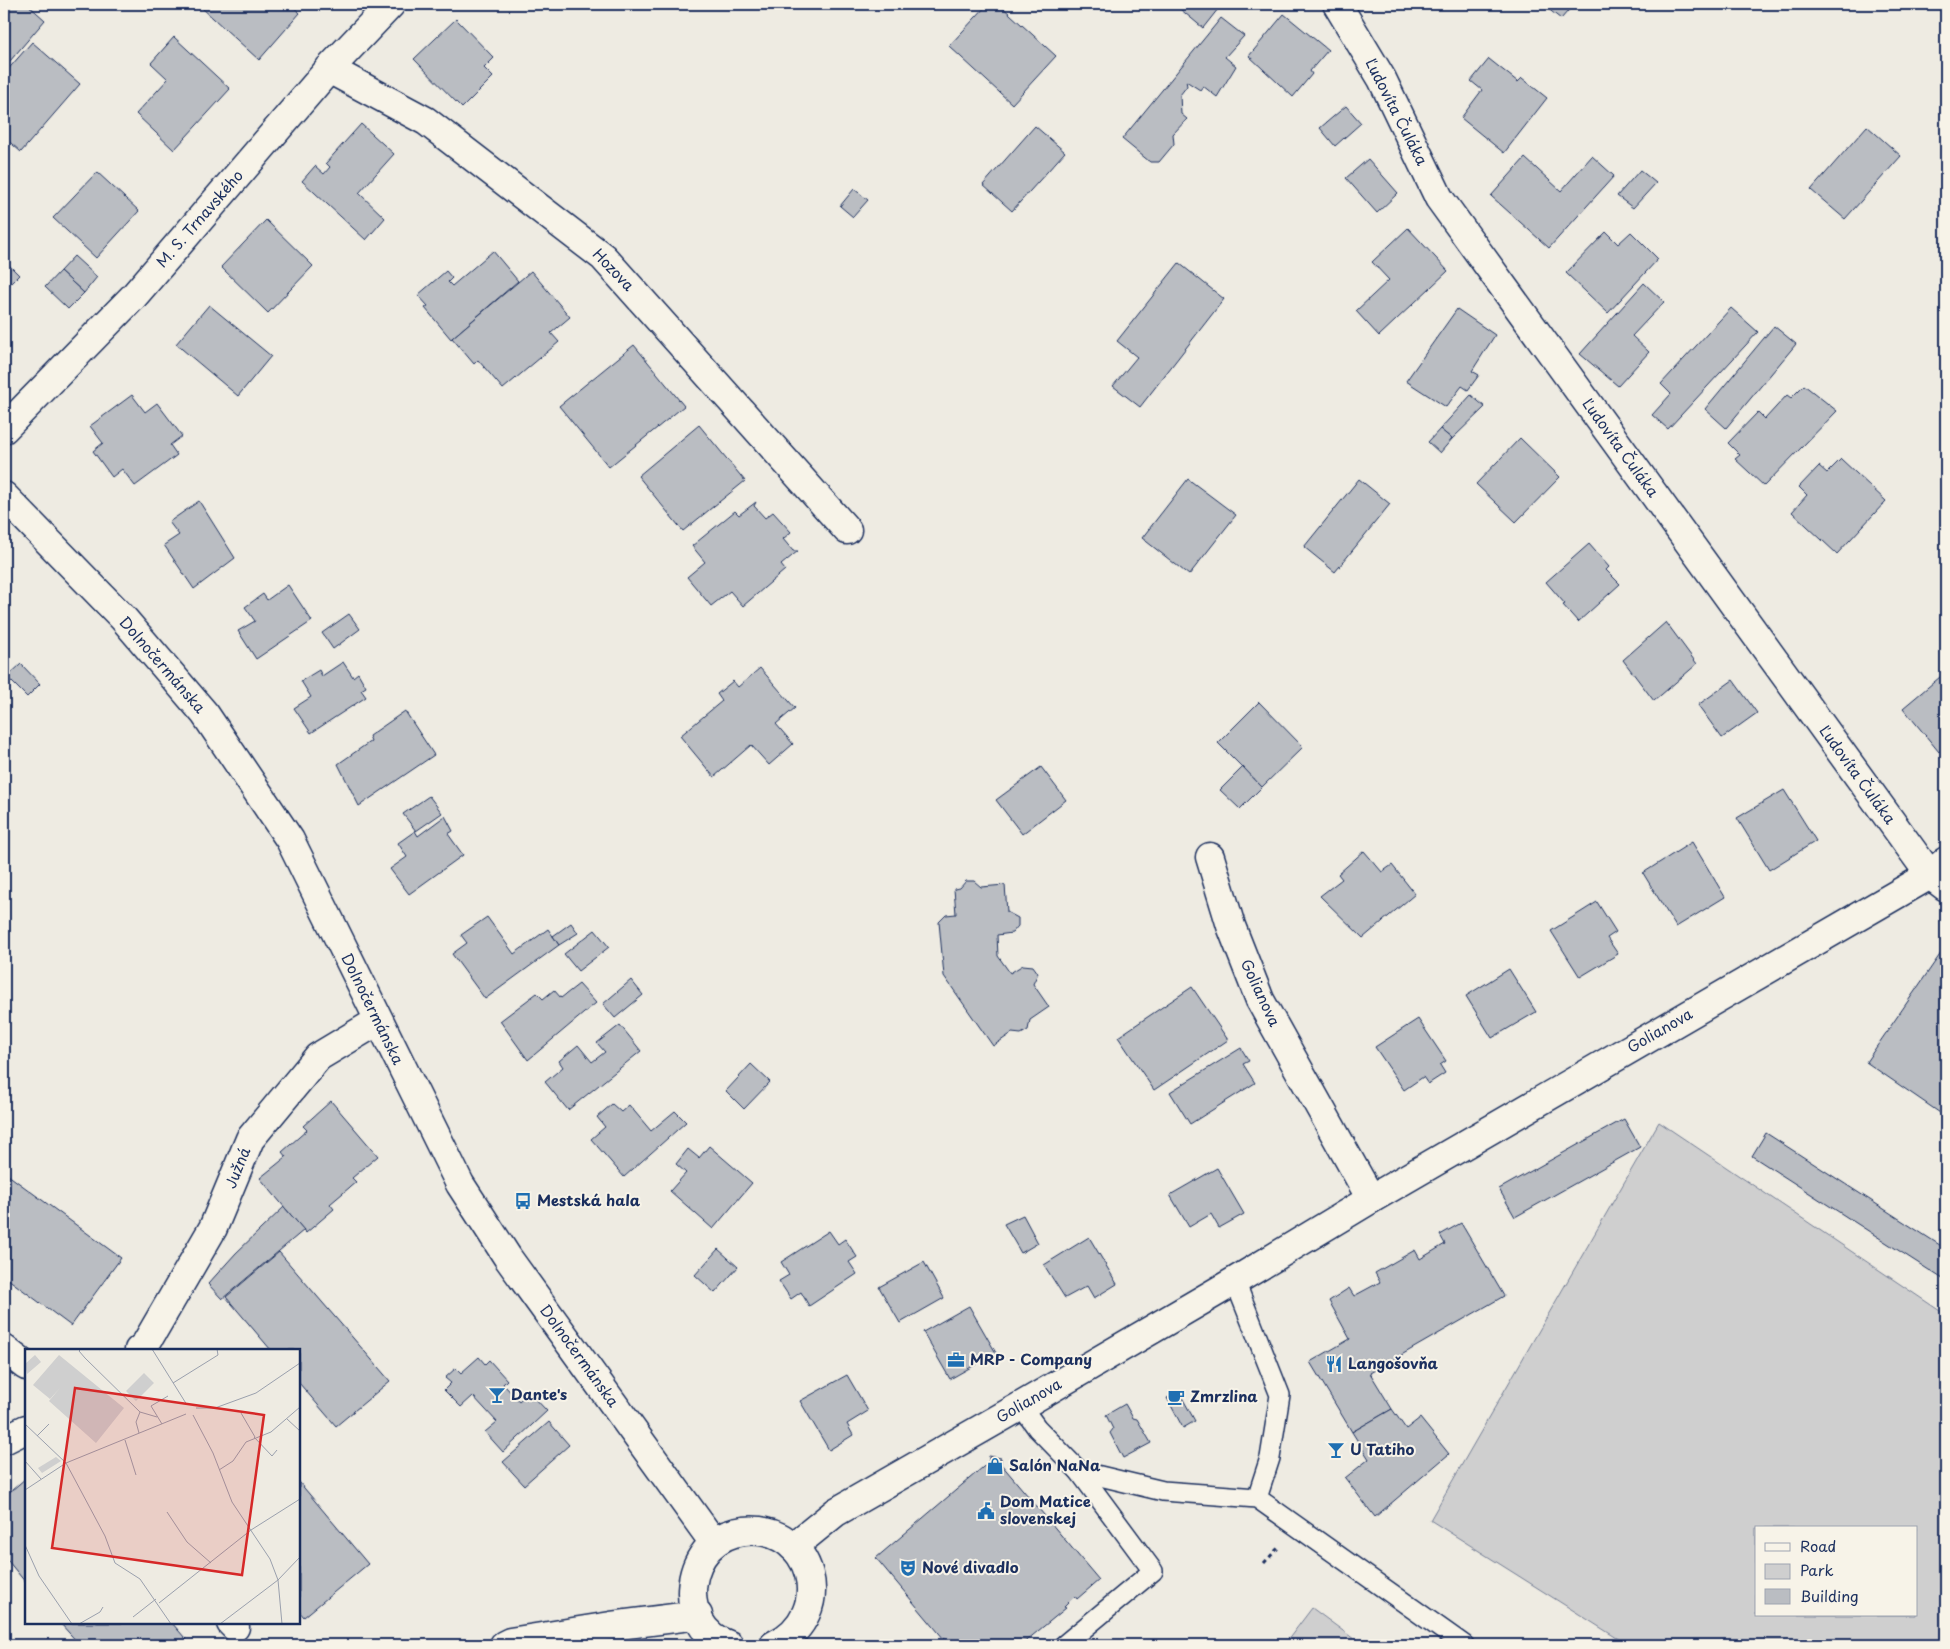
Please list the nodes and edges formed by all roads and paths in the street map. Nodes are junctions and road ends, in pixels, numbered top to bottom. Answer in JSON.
{"nodes":[{"id":1,"x":391,"y":4,"type":"edge"},
{"id":2,"x":1336,"y":4,"type":"edge"},
{"id":3,"x":329,"y":69,"type":"junction"},
{"id":4,"x":4,"y":429,"type":"edge"},
{"id":5,"x":4,"y":496,"type":"edge"},
{"id":6,"x":847,"y":530,"type":"dead end"},
{"id":7,"x":1210,"y":857,"type":"dead end"},
{"id":8,"x":1941,"y":874,"type":"edge"},
{"id":9,"x":378,"y":1021,"type":"junction"},
{"id":10,"x":1371,"y":1199,"type":"junction"},
{"id":11,"x":1236,"y":1281,"type":"junction"},
{"id":12,"x":4,"y":1349,"type":"edge"},
{"id":13,"x":140,"y":1349,"type":"edge"},
{"id":14,"x":25,"y":1365,"type":"edge"},
{"id":15,"x":1021,"y":1406,"type":"junction"},
{"id":16,"x":25,"y":1430,"type":"edge"},
{"id":17,"x":4,"y":1440,"type":"edge"},
{"id":18,"x":1079,"y":1471,"type":"junction"},
{"id":19,"x":1257,"y":1498,"type":"junction"},
{"id":20,"x":714,"y":1543,"type":"junction"},
{"id":21,"x":793,"y":1547,"type":"junction"},
{"id":22,"x":698,"y":1615,"type":"junction"},
{"id":23,"x":790,"y":1641,"type":"edge"},
{"id":24,"x":504,"y":1645,"type":"edge"},
{"id":25,"x":730,"y":1645,"type":"edge"},
{"id":26,"x":1064,"y":1645,"type":"edge"},
{"id":27,"x":1464,"y":1645,"type":"edge"}],
"edges":[{"from":1,"to":3,"type":"street","name":"M. S. Trnavského"},
{"from":2,"to":8,"type":"street","name":"Ľudovíta Čuláka"},
{"from":3,"to":4,"type":"street","name":"M. S. Trnavského"},
{"from":3,"to":6,"type":"street","name":"Hozova"},
{"from":5,"to":9,"type":"street","name":"Dolnočermánska"},
{"from":7,"to":10,"type":"street","name":"Golianova"},
{"from":8,"to":10,"type":"street","name":"Golianova"},
{"from":9,"to":13,"type":"street","name":"Južná"},
{"from":9,"to":20,"type":"street","name":"Dolnočermánska"},
{"from":10,"to":11,"type":"street","name":"Golianova"},
{"from":11,"to":15,"type":"street","name":"Golianova"},
{"from":11,"to":19,"type":"lane"},
{"from":12,"to":14,"type":"street"},
{"from":15,"to":18,"type":"lane"},
{"from":15,"to":21,"type":"street","name":"Golianova"},
{"from":16,"to":17,"type":"street"},
{"from":18,"to":19,"type":"lane"},
{"from":18,"to":26,"type":"lane"},
{"from":19,"to":27,"type":"lane"},
{"from":20,"to":21,"type":"street"},
{"from":20,"to":22,"type":"street"},
{"from":21,"to":23,"type":"street"},
{"from":22,"to":24,"type":"street"},
{"from":22,"to":25,"type":"street"}]}
